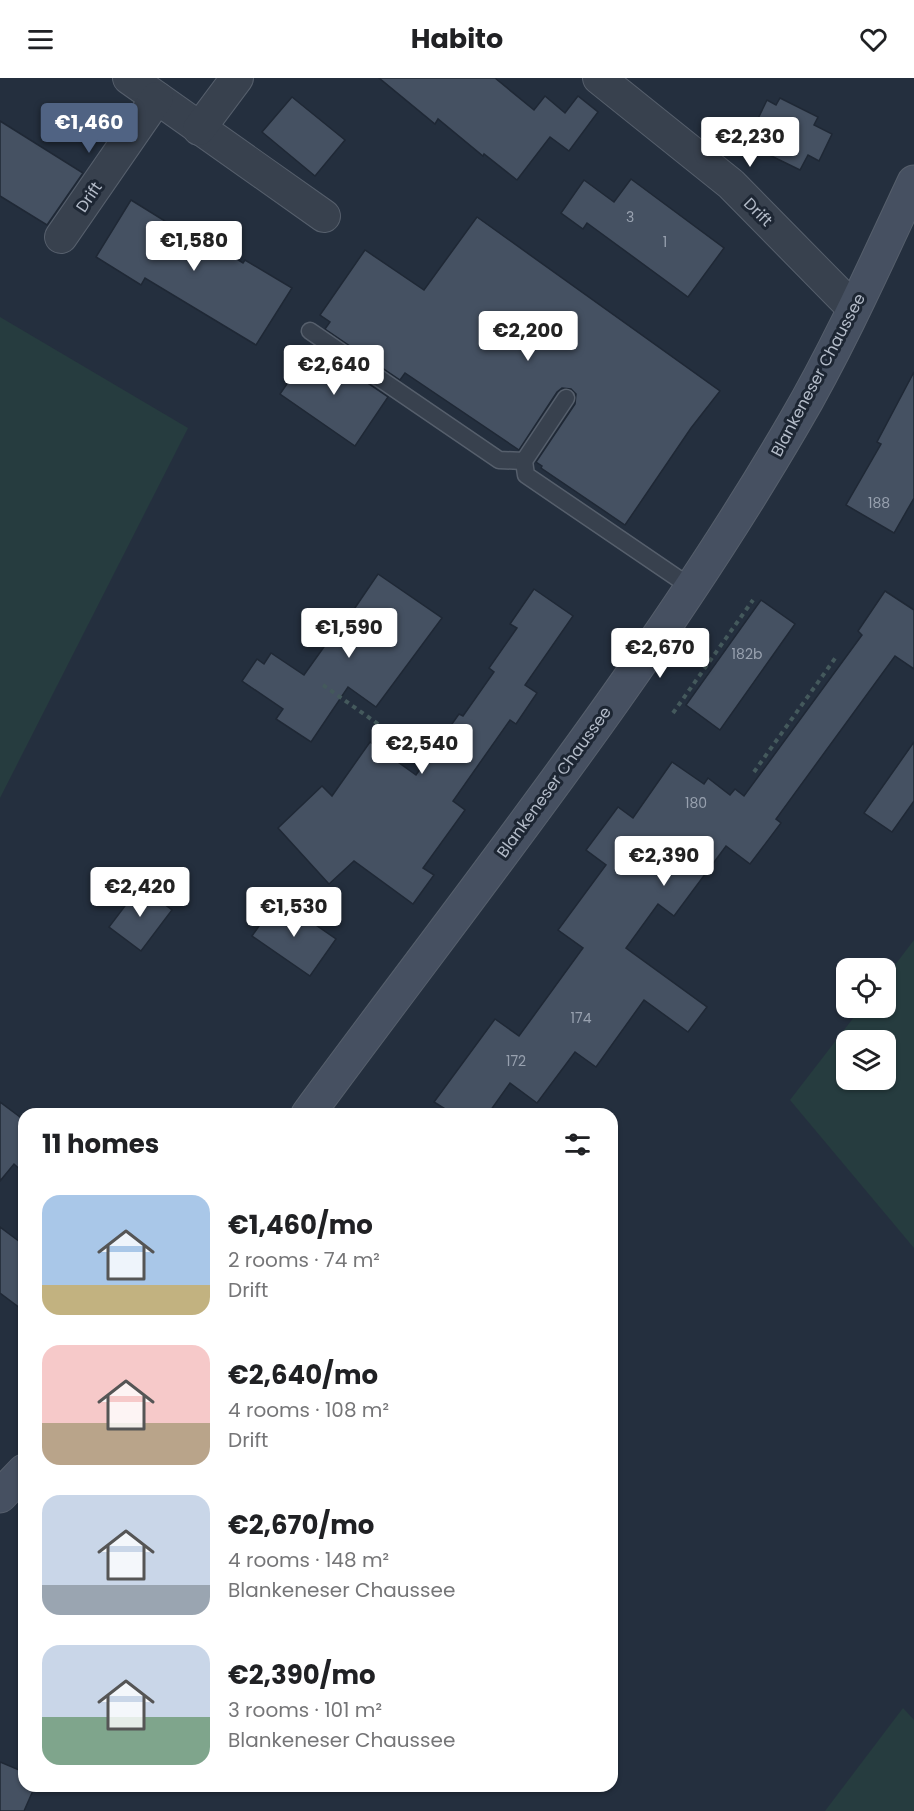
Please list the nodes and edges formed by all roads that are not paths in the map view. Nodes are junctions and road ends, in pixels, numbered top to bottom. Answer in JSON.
{"nodes":[{"id":1,"x":129,"y":78,"type":"edge"},
{"id":2,"x":237,"y":78,"type":"edge"},
{"id":3,"x":599,"y":78,"type":"edge"},
{"id":4,"x":157,"y":98,"type":"junction"},
{"id":5,"x":199,"y":129,"type":"junction"},
{"id":6,"x":914,"y":182,"type":"edge"},
{"id":7,"x":324,"y":216,"type":"dead end"},
{"id":8,"x":62,"y":237,"type":"dead end"},
{"id":9,"x":854,"y":309,"type":"junction"},
{"id":10,"x":310,"y":331,"type":"dead end"},
{"id":11,"x":566,"y":398,"type":"dead end"},
{"id":12,"x":524,"y":461,"type":"junction"},
{"id":13,"x":692,"y":588,"type":"junction"},
{"id":14,"x":312,"y":1108,"type":"edge"},
{"id":15,"x":18,"y":1477,"type":"edge"},
{"id":16,"x":0,"y":1496,"type":"edge"}],
"edges":[{"from":1,"to":4,"type":"street"},
{"from":2,"to":5,"type":"street"},
{"from":3,"to":9,"type":"street","name":"Drift"},
{"from":4,"to":5,"type":"street"},
{"from":4,"to":8,"type":"street","name":"Drift"},
{"from":5,"to":7,"type":"street"},
{"from":6,"to":9,"type":"main road","name":"Blankeneser Chaussee"},
{"from":9,"to":13,"type":"main road","name":"Blankeneser Chaussee"},
{"from":10,"to":12,"type":"lane"},
{"from":11,"to":12,"type":"lane"},
{"from":12,"to":13,"type":"lane"},
{"from":13,"to":14,"type":"main road","name":"Blankeneser Chaussee"},
{"from":15,"to":16,"type":"main road"}]}
